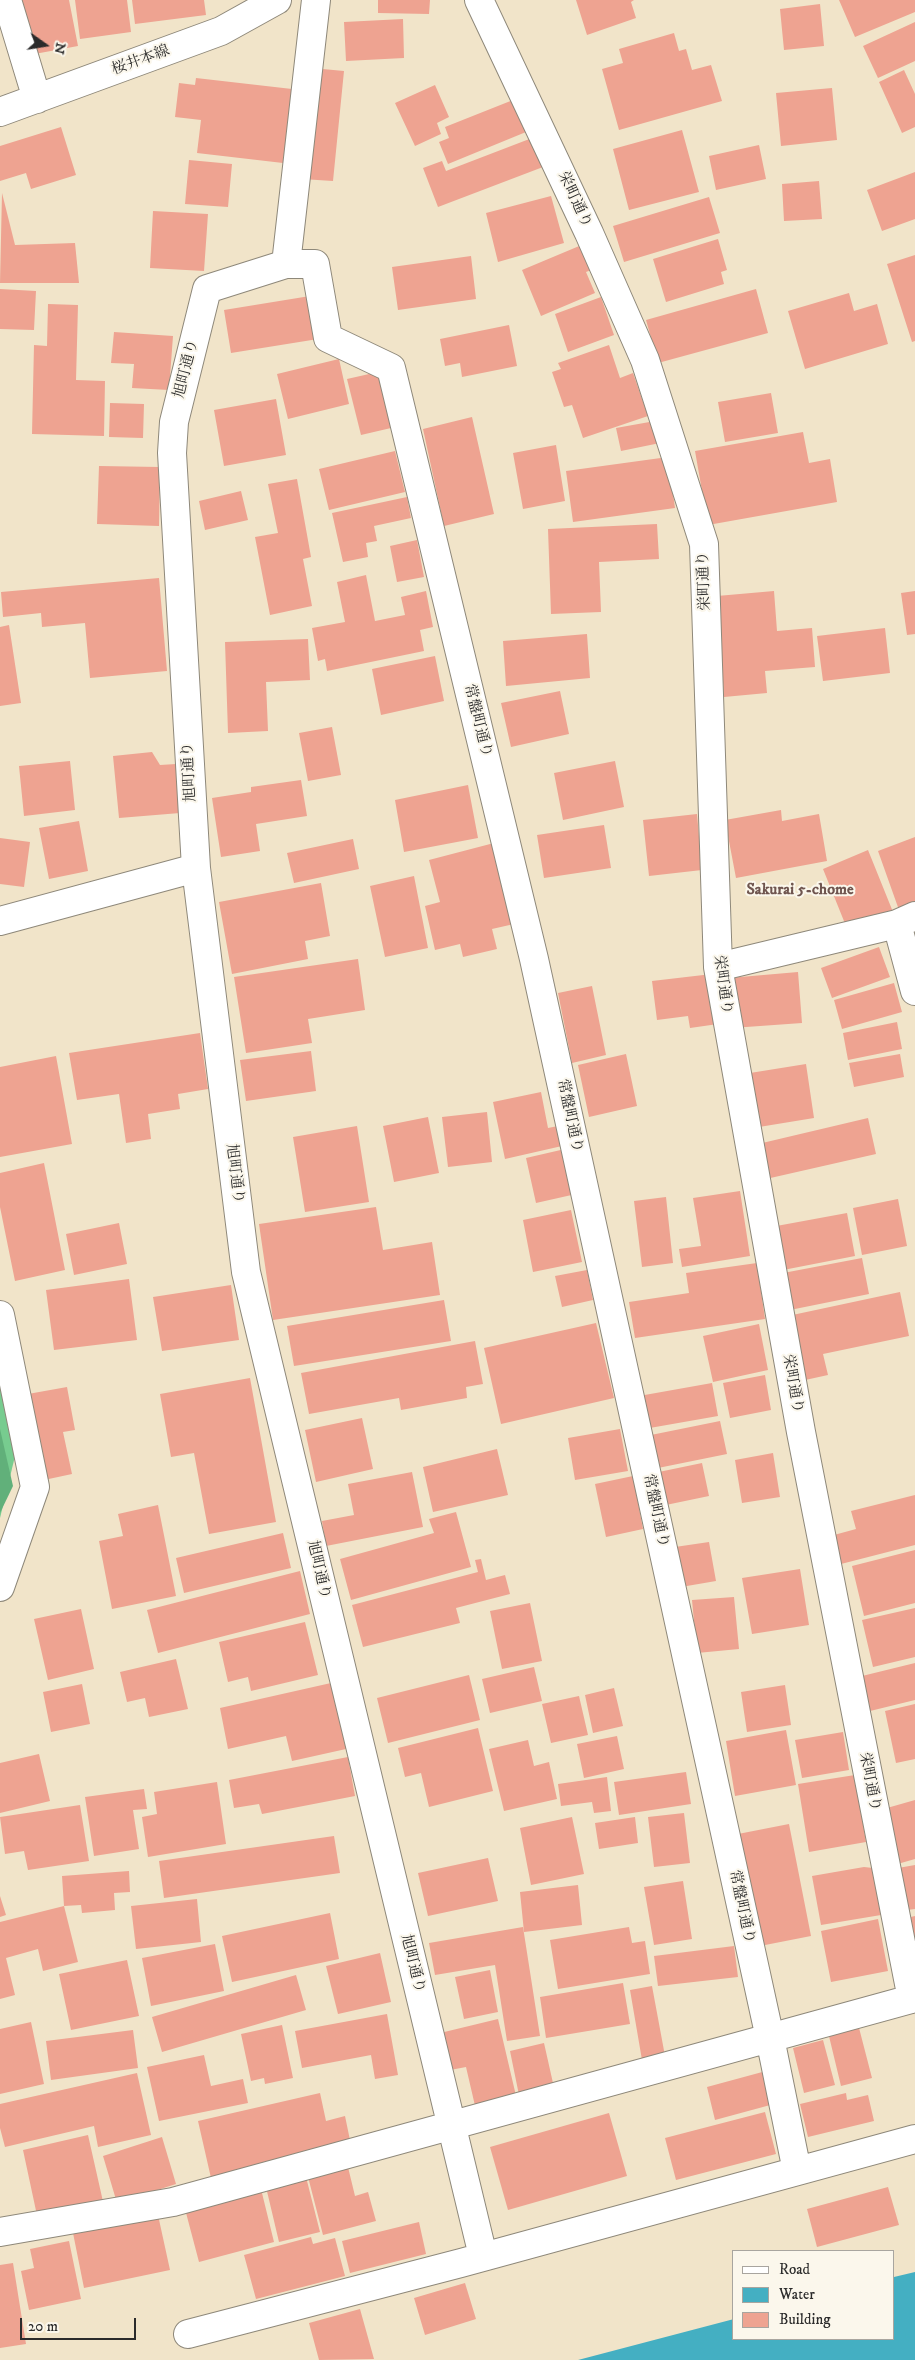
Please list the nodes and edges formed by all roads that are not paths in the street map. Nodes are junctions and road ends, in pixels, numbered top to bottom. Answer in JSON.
{"nodes":[{"id":1,"x":8,"y":0,"type":"edge"},
{"id":2,"x":277,"y":0,"type":"edge"},
{"id":3,"x":316,"y":0,"type":"edge"},
{"id":4,"x":479,"y":0,"type":"edge"},
{"id":5,"x":37,"y":99,"type":"junction"},
{"id":6,"x":0,"y":112,"type":"edge"},
{"id":7,"x":286,"y":264,"type":"junction"},
{"id":8,"x":196,"y":868,"type":"junction"},
{"id":9,"x":906,"y":920,"type":"edge"},
{"id":10,"x":0,"y":921,"type":"edge"},
{"id":11,"x":718,"y":967,"type":"junction"},
{"id":12,"x":915,"y":991,"type":"edge"},
{"id":13,"x":0,"y":1315,"type":"edge"},
{"id":14,"x":0,"y":1587,"type":"edge"},
{"id":15,"x":914,"y":1999,"type":"edge"},
{"id":16,"x":770,"y":2038,"type":"junction"},
{"id":17,"x":451,"y":2125,"type":"junction"},
{"id":18,"x":915,"y":2139,"type":"edge"},
{"id":19,"x":797,"y":2171,"type":"junction"},
{"id":20,"x":1,"y":2226,"type":"edge"},
{"id":21,"x":483,"y":2256,"type":"junction"},
{"id":22,"x":188,"y":2334,"type":"dead end"}],
"edges":[{"from":1,"to":5,"type":"street"},
{"from":2,"to":5,"type":"street","name":"桜井本線"},
{"from":3,"to":7,"type":"street"},
{"from":4,"to":11,"type":"street","name":"栄町通り"},
{"from":5,"to":6,"type":"street","name":"桜井本線"},
{"from":7,"to":8,"type":"street","name":"旭町通り"},
{"from":7,"to":16,"type":"street","name":"常盤町通り"},
{"from":8,"to":10,"type":"street"},
{"from":8,"to":17,"type":"street","name":"旭町通り"},
{"from":9,"to":11,"type":"street"},
{"from":9,"to":12,"type":"street"},
{"from":11,"to":15,"type":"street","name":"栄町通り"},
{"from":13,"to":14,"type":"street"},
{"from":15,"to":16,"type":"street"},
{"from":16,"to":17,"type":"street"},
{"from":16,"to":19,"type":"street"},
{"from":17,"to":20,"type":"street"},
{"from":17,"to":21,"type":"street","name":"旭町通り"},
{"from":18,"to":19,"type":"street"},
{"from":19,"to":21,"type":"street"},
{"from":21,"to":22,"type":"street"}]}
